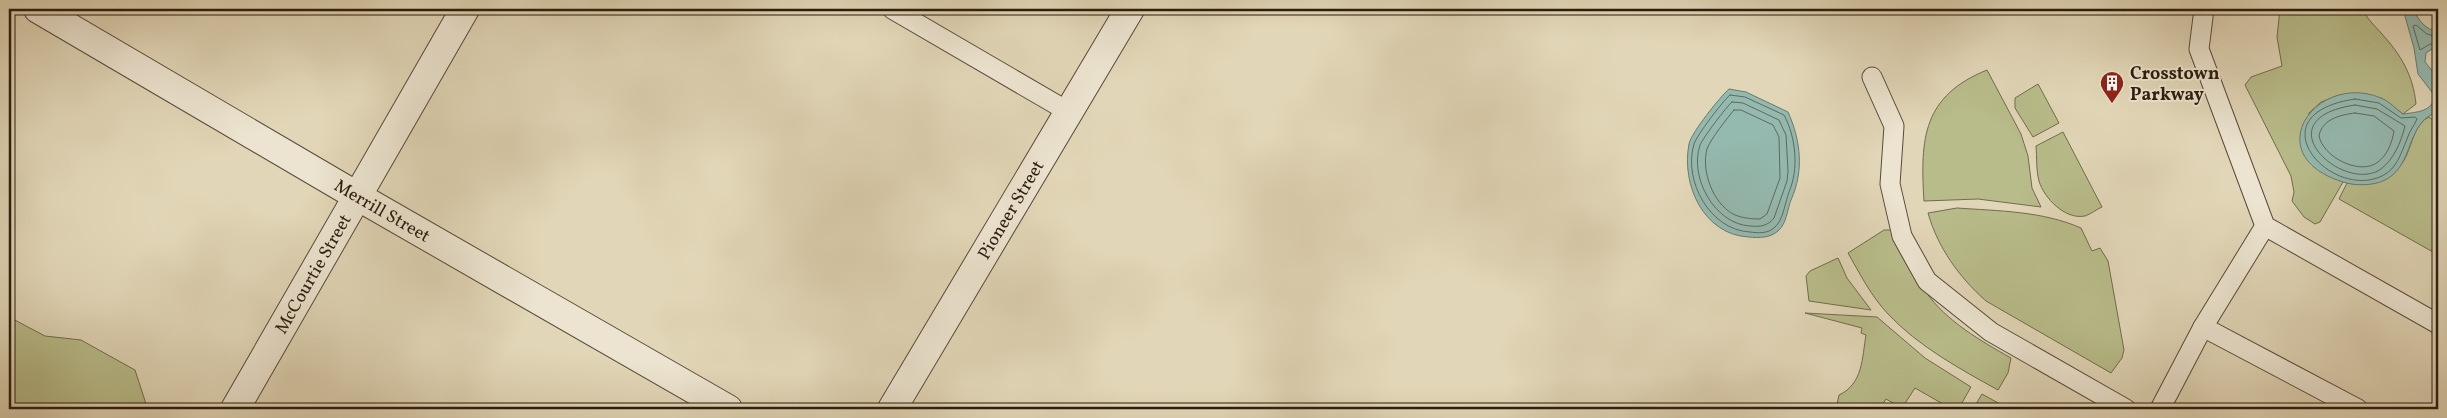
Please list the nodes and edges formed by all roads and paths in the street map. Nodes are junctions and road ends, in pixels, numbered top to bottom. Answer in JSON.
{"nodes":[{"id":1,"x":38,"y":9,"type":"edge"},
{"id":2,"x":466,"y":9,"type":"edge"},
{"id":3,"x":892,"y":9,"type":"edge"},
{"id":4,"x":1130,"y":9,"type":"edge"},
{"id":5,"x":2203,"y":9,"type":"edge"},
{"id":6,"x":1872,"y":77,"type":"dead end"},
{"id":7,"x":1069,"y":112,"type":"junction"},
{"id":8,"x":357,"y":196,"type":"junction"},
{"id":9,"x":2265,"y":226,"type":"junction"},
{"id":10,"x":2438,"y":324,"type":"edge"},
{"id":11,"x":2203,"y":327,"type":"junction"},
{"id":12,"x":235,"y":409,"type":"edge"},
{"id":13,"x":728,"y":409,"type":"edge"},
{"id":14,"x":892,"y":409,"type":"edge"},
{"id":15,"x":2126,"y":409,"type":"edge"},
{"id":16,"x":2160,"y":409,"type":"edge"},
{"id":17,"x":2358,"y":409,"type":"edge"}],
"edges":[{"from":1,"to":8,"type":"street","name":"Merrill Street"},
{"from":2,"to":8,"type":"street","name":"McCourtie Street"},
{"from":3,"to":7,"type":"lane"},
{"from":4,"to":7,"type":"street","name":"Pioneer Street"},
{"from":5,"to":9,"type":"lane"},
{"from":6,"to":15,"type":"lane"},
{"from":7,"to":14,"type":"street","name":"Pioneer Street"},
{"from":8,"to":12,"type":"street","name":"McCourtie Street"},
{"from":8,"to":13,"type":"street","name":"Merrill Street"},
{"from":9,"to":10,"type":"lane"},
{"from":9,"to":11,"type":"lane"},
{"from":11,"to":16,"type":"lane"},
{"from":11,"to":17,"type":"lane"}]}
